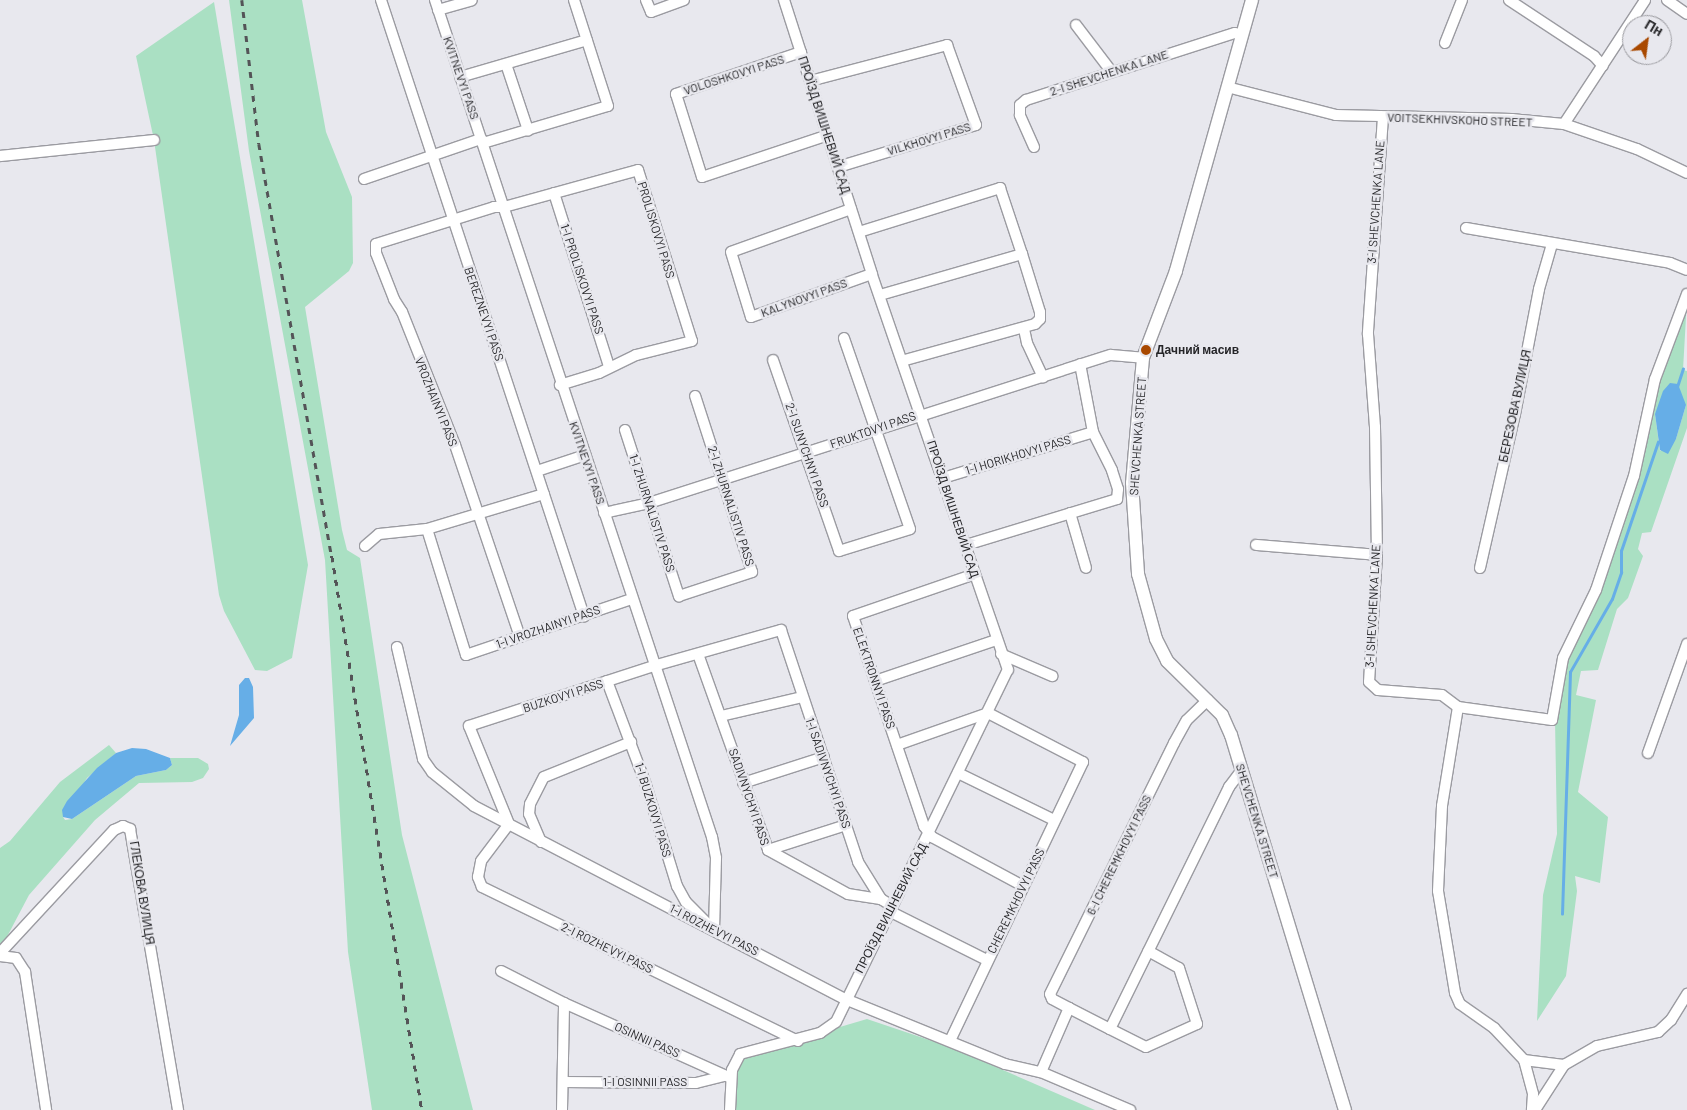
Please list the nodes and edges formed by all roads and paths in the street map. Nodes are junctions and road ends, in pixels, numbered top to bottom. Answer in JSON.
{"nodes":[{"id":1,"x":381,"y":0,"type":"edge"},
{"id":2,"x":472,"y":0,"type":"edge"},
{"id":3,"x":574,"y":0,"type":"edge"},
{"id":4,"x":646,"y":0,"type":"edge"},
{"id":5,"x":684,"y":0,"type":"edge"},
{"id":6,"x":784,"y":0,"type":"edge"},
{"id":7,"x":1252,"y":0,"type":"edge"},
{"id":8,"x":1462,"y":0,"type":"edge"},
{"id":9,"x":1509,"y":0,"type":"edge"},
{"id":10,"x":1645,"y":0,"type":"edge"},
{"id":11,"x":1667,"y":0,"type":"edge"},
{"id":12,"x":436,"y":5,"type":"edge"},
{"id":13,"x":1687,"y":14,"type":"edge"},
{"id":14,"x":1076,"y":25,"type":"dead end"},
{"id":15,"x":1242,"y":35,"type":"junction"},
{"id":16,"x":587,"y":40,"type":"junction"},
{"id":17,"x":1445,"y":43,"type":"dead end"},
{"id":18,"x":801,"y":52,"type":"junction"},
{"id":19,"x":506,"y":64,"type":"junction"},
{"id":20,"x":1603,"y":66,"type":"junction"},
{"id":21,"x":1112,"y":71,"type":"junction"},
{"id":22,"x":460,"y":77,"type":"junction"},
{"id":23,"x":810,"y":82,"type":"junction"},
{"id":24,"x":1227,"y":87,"type":"junction"},
{"id":25,"x":1383,"y":117,"type":"junction"},
{"id":26,"x":1564,"y":124,"type":"junction"},
{"id":27,"x":528,"y":130,"type":"junction"},
{"id":28,"x":828,"y":136,"type":"junction"},
{"id":29,"x":154,"y":140,"type":"dead end"},
{"id":30,"x":482,"y":141,"type":"junction"},
{"id":31,"x":1034,"y":147,"type":"dead end"},
{"id":32,"x":0,"y":156,"type":"edge"},
{"id":33,"x":430,"y":156,"type":"junction"},
{"id":34,"x":838,"y":167,"type":"junction"},
{"id":35,"x":1687,"y":173,"type":"edge"},
{"id":36,"x":364,"y":179,"type":"dead end"},
{"id":37,"x":554,"y":193,"type":"junction"},
{"id":38,"x":504,"y":207,"type":"junction"},
{"id":39,"x":851,"y":209,"type":"junction"},
{"id":40,"x":452,"y":220,"type":"junction"},
{"id":41,"x":1466,"y":228,"type":"dead end"},
{"id":42,"x":859,"y":232,"type":"junction"},
{"id":43,"x":1552,"y":244,"type":"junction"},
{"id":44,"x":1022,"y":254,"type":"junction"},
{"id":45,"x":1687,"y":270,"type":"edge"},
{"id":46,"x":872,"y":274,"type":"junction"},
{"id":47,"x":1687,"y":294,"type":"edge"},
{"id":48,"x":880,"y":295,"type":"junction"},
{"id":49,"x":1024,"y":329,"type":"junction"},
{"id":50,"x":844,"y":338,"type":"dead end"},
{"id":51,"x":1143,"y":358,"type":"junction"},
{"id":52,"x":773,"y":360,"type":"dead end"},
{"id":53,"x":902,"y":361,"type":"junction"},
{"id":54,"x":1080,"y":364,"type":"junction"},
{"id":55,"x":609,"y":366,"type":"junction"},
{"id":56,"x":1043,"y":377,"type":"junction"},
{"id":57,"x":560,"y":385,"type":"junction"},
{"id":58,"x":694,"y":396,"type":"dead end"},
{"id":59,"x":922,"y":413,"type":"junction"},
{"id":60,"x":625,"y":430,"type":"dead end"},
{"id":61,"x":876,"y":430,"type":"junction"},
{"id":62,"x":1093,"y":432,"type":"junction"},
{"id":63,"x":806,"y":452,"type":"junction"},
{"id":64,"x":585,"y":455,"type":"junction"},
{"id":65,"x":537,"y":471,"type":"junction"},
{"id":66,"x":943,"y":478,"type":"junction"},
{"id":67,"x":723,"y":479,"type":"junction"},
{"id":68,"x":544,"y":494,"type":"junction"},
{"id":69,"x":649,"y":503,"type":"junction"},
{"id":70,"x":1070,"y":513,"type":"junction"},
{"id":71,"x":478,"y":514,"type":"junction"},
{"id":72,"x":604,"y":514,"type":"junction"},
{"id":73,"x":426,"y":529,"type":"junction"},
{"id":74,"x":966,"y":545,"type":"junction"},
{"id":75,"x":1256,"y":545,"type":"dead end"},
{"id":76,"x":365,"y":546,"type":"dead end"},
{"id":77,"x":1377,"y":555,"type":"junction"},
{"id":78,"x":1086,"y":568,"type":"dead end"},
{"id":79,"x":1480,"y":568,"type":"dead end"},
{"id":80,"x":975,"y":574,"type":"junction"},
{"id":81,"x":680,"y":596,"type":"joint"},
{"id":82,"x":631,"y":599,"type":"junction"},
{"id":83,"x":584,"y":616,"type":"junction"},
{"id":84,"x":781,"y":630,"type":"joint"},
{"id":85,"x":520,"y":637,"type":"junction"},
{"id":86,"x":996,"y":640,"type":"junction"},
{"id":87,"x":1687,"y":644,"type":"edge"},
{"id":88,"x":397,"y":647,"type":"dead end"},
{"id":89,"x":698,"y":654,"type":"junction"},
{"id":90,"x":1001,"y":654,"type":"junction"},
{"id":91,"x":656,"y":665,"type":"junction"},
{"id":92,"x":1052,"y":676,"type":"dead end"},
{"id":93,"x":607,"y":681,"type":"junction"},
{"id":94,"x":875,"y":681,"type":"junction"},
{"id":95,"x":802,"y":697,"type":"junction"},
{"id":96,"x":1208,"y":700,"type":"junction"},
{"id":97,"x":1458,"y":707,"type":"junction"},
{"id":98,"x":988,"y":713,"type":"junction"},
{"id":99,"x":721,"y":716,"type":"junction"},
{"id":100,"x":631,"y":742,"type":"junction"},
{"id":101,"x":897,"y":745,"type":"junction"},
{"id":102,"x":1648,"y":753,"type":"dead end"},
{"id":103,"x":824,"y":757,"type":"junction"},
{"id":104,"x":1242,"y":770,"type":"junction"},
{"id":105,"x":958,"y":773,"type":"junction"},
{"id":106,"x":743,"y":783,"type":"junction"},
{"id":107,"x":1054,"y":820,"type":"junction"},
{"id":108,"x":509,"y":824,"type":"junction"},
{"id":109,"x":846,"y":825,"type":"junction"},
{"id":110,"x":929,"y":832,"type":"junction"},
{"id":111,"x":541,"y":842,"type":"junction"},
{"id":112,"x":768,"y":850,"type":"junction"},
{"id":113,"x":1023,"y":886,"type":"junction"},
{"id":114,"x":881,"y":899,"type":"junction"},
{"id":115,"x":891,"y":908,"type":"junction"},
{"id":116,"x":714,"y":930,"type":"junction"},
{"id":117,"x":1148,"y":951,"type":"junction"},
{"id":118,"x":0,"y":954,"type":"edge"},
{"id":119,"x":987,"y":960,"type":"junction"},
{"id":120,"x":501,"y":971,"type":"dead end"},
{"id":121,"x":1687,"y":994,"type":"edge"},
{"id":122,"x":845,"y":999,"type":"junction"},
{"id":123,"x":564,"y":1003,"type":"junction"},
{"id":124,"x":1069,"y":1008,"type":"junction"},
{"id":125,"x":1110,"y":1028,"type":"junction"},
{"id":126,"x":798,"y":1041,"type":"junction"},
{"id":127,"x":950,"y":1042,"type":"junction"},
{"id":128,"x":1524,"y":1060,"type":"junction"},
{"id":129,"x":1564,"y":1065,"type":"junction"},
{"id":130,"x":1040,"y":1072,"type":"junction"},
{"id":131,"x":728,"y":1077,"type":"junction"},
{"id":132,"x":563,"y":1082,"type":"junction"},
{"id":133,"x":46,"y":1110,"type":"edge"},
{"id":134,"x":178,"y":1110,"type":"edge"},
{"id":135,"x":562,"y":1110,"type":"edge"},
{"id":136,"x":730,"y":1110,"type":"edge"},
{"id":137,"x":1130,"y":1110,"type":"edge"},
{"id":138,"x":1345,"y":1110,"type":"edge"},
{"id":139,"x":1534,"y":1110,"type":"edge"}],
"edges":[{"from":1,"to":33,"type":"street","name":"BEREZNEVYI PASS"},
{"from":2,"to":12,"type":"street"},
{"from":3,"to":16,"type":"street"},
{"from":4,"to":5,"type":"street"},
{"from":6,"to":18,"type":"street","name":"ПРОЇЗД ВИШНЕВИЙ САД"},
{"from":7,"to":15,"type":"street","name":"SHEVCHENKA STREET"},
{"from":8,"to":17,"type":"street"},
{"from":9,"to":20,"type":"street"},
{"from":10,"to":20,"type":"street"},
{"from":11,"to":13,"type":"street"},
{"from":12,"to":22,"type":"street","name":"KVITNEVYI PASS"},
{"from":14,"to":21,"type":"street"},
{"from":15,"to":21,"type":"street","name":"2-I SHEVCHENKA LANE"},
{"from":15,"to":24,"type":"street","name":"SHEVCHENKA STREET"},
{"from":16,"to":19,"type":"street"},
{"from":16,"to":27,"type":"street"},
{"from":18,"to":23,"type":"street","name":"ПРОЇЗД ВИШНЕВИЙ САД"},
{"from":18,"to":28,"type":"street","name":"VOLOSHKOVYI PASS"},
{"from":19,"to":22,"type":"street"},
{"from":19,"to":27,"type":"street"},
{"from":20,"to":26,"type":"street"},
{"from":21,"to":31,"type":"street","name":"2-I SHEVCHENKA LANE"},
{"from":22,"to":30,"type":"street","name":"KVITNEVYI PASS"},
{"from":23,"to":28,"type":"street","name":"ПРОЇЗД ВИШНЕВИЙ САД"},
{"from":23,"to":34,"type":"street","name":"VILKHOVYI PASS"},
{"from":24,"to":25,"type":"street","name":"VOITSEKHIVSKOHO STREET"},
{"from":24,"to":51,"type":"street","name":"SHEVCHENKA STREET"},
{"from":25,"to":26,"type":"street","name":"VOITSEKHIVSKOHO STREET"},
{"from":25,"to":77,"type":"street","name":"3-I SHEVCHENKA LANE"},
{"from":26,"to":35,"type":"street","name":"VOITSEKHIVSKOHO STREET"},
{"from":27,"to":30,"type":"street"},
{"from":28,"to":34,"type":"street","name":"ПРОЇЗД ВИШНЕВИЙ САД"},
{"from":29,"to":32,"type":"street"},
{"from":30,"to":33,"type":"street"},
{"from":30,"to":38,"type":"street","name":"KVITNEVYI PASS"},
{"from":33,"to":36,"type":"street"},
{"from":33,"to":40,"type":"street","name":"BEREZNEVYI PASS"},
{"from":34,"to":39,"type":"street","name":"ПРОЇЗД ВИШНЕВИЙ САД"},
{"from":37,"to":38,"type":"street","name":"PROLISKOVYI PASS"},
{"from":37,"to":55,"type":"street","name":"1-I PROLISKOVYI PASS"},
{"from":37,"to":55,"type":"street","name":"PROLISKOVYI PASS"},
{"from":38,"to":40,"type":"street","name":"PROLISKOVYI PASS"},
{"from":38,"to":57,"type":"street","name":"KVITNEVYI PASS"},
{"from":39,"to":42,"type":"street","name":"ПРОЇЗД ВИШНЕВИЙ САД"},
{"from":39,"to":46,"type":"street","name":"KALYNOVYI PASS"},
{"from":40,"to":65,"type":"street","name":"BEREZNEVYI PASS"},
{"from":40,"to":71,"type":"street","name":"VROZHAINYI PASS"},
{"from":41,"to":43,"type":"street"},
{"from":42,"to":44,"type":"street"},
{"from":42,"to":46,"type":"street","name":"ПРОЇЗД ВИШНЕВИЙ САД"},
{"from":43,"to":45,"type":"street"},
{"from":43,"to":79,"type":"street","name":"БЕРЕЗОВА ВУЛИЦЯ"},
{"from":44,"to":48,"type":"street"},
{"from":44,"to":49,"type":"street"},
{"from":46,"to":48,"type":"street","name":"ПРОЇЗД ВИШНЕВИЙ САД"},
{"from":47,"to":97,"type":"street"},
{"from":48,"to":53,"type":"street","name":"ПРОЇЗД ВИШНЕВИЙ САД"},
{"from":49,"to":53,"type":"street"},
{"from":49,"to":56,"type":"street"},
{"from":50,"to":61,"type":"street"},
{"from":51,"to":54,"type":"street","name":"FRUKTOVYI PASS"},
{"from":51,"to":96,"type":"street","name":"SHEVCHENKA STREET"},
{"from":52,"to":63,"type":"street","name":"2-I SUNYCHNYI PASS"},
{"from":53,"to":59,"type":"street","name":"ПРОЇЗД ВИШНЕВИЙ САД"},
{"from":54,"to":56,"type":"street","name":"FRUKTOVYI PASS"},
{"from":54,"to":62,"type":"street"},
{"from":55,"to":57,"type":"street","name":"PROLISKOVYI PASS"},
{"from":56,"to":59,"type":"street","name":"FRUKTOVYI PASS"},
{"from":57,"to":64,"type":"street","name":"KVITNEVYI PASS"},
{"from":58,"to":67,"type":"street","name":"2-I ZHURNALISTIV PASS"},
{"from":59,"to":61,"type":"street","name":"FRUKTOVYI PASS"},
{"from":59,"to":66,"type":"street","name":"ПРОЇЗД ВИШНЕВИЙ САД"},
{"from":60,"to":69,"type":"street","name":"1-I ZHURNALISTIV PASS"},
{"from":61,"to":63,"type":"street","name":"FRUKTOVYI PASS"},
{"from":61,"to":63,"type":"street","name":"2-I SUNYCHNYI PASS"},
{"from":62,"to":66,"type":"street","name":"1-I HORIKHOVYI PASS"},
{"from":62,"to":70,"type":"street"},
{"from":63,"to":67,"type":"street","name":"FRUKTOVYI PASS"},
{"from":64,"to":65,"type":"street"},
{"from":64,"to":72,"type":"street","name":"KVITNEVYI PASS"},
{"from":65,"to":68,"type":"street","name":"BEREZNEVYI PASS"},
{"from":66,"to":74,"type":"street","name":"ПРОЇЗД ВИШНЕВИЙ САД"},
{"from":67,"to":69,"type":"street","name":"FRUKTOVYI PASS"},
{"from":67,"to":81,"type":"street","name":"2-I ZHURNALISTIV PASS"},
{"from":68,"to":71,"type":"street"},
{"from":68,"to":83,"type":"street","name":"BEREZNEVYI PASS"},
{"from":69,"to":72,"type":"street","name":"FRUKTOVYI PASS"},
{"from":69,"to":81,"type":"street","name":"1-I ZHURNALISTIV PASS"},
{"from":70,"to":74,"type":"street"},
{"from":70,"to":78,"type":"street"},
{"from":71,"to":73,"type":"street"},
{"from":71,"to":85,"type":"street","name":"VROZHAINYI PASS"},
{"from":72,"to":82,"type":"street","name":"KVITNEVYI PASS"},
{"from":73,"to":76,"type":"street"},
{"from":73,"to":85,"type":"street","name":"1-I VROZHAINYI PASS"},
{"from":74,"to":80,"type":"street","name":"ПРОЇЗД ВИШНЕВИЙ САД"},
{"from":75,"to":77,"type":"street"},
{"from":77,"to":97,"type":"street","name":"3-I SHEVCHENKA LANE"},
{"from":80,"to":86,"type":"street","name":"ПРОЇЗД ВИШНЕВИЙ САД"},
{"from":80,"to":94,"type":"street","name":"ELEKTRONNYI PASS"},
{"from":82,"to":83,"type":"street","name":"1-I VROZHAINYI PASS"},
{"from":82,"to":91,"type":"street","name":"KVITNEVYI PASS"},
{"from":83,"to":85,"type":"street","name":"1-I VROZHAINYI PASS"},
{"from":84,"to":89,"type":"street","name":"BUZKOVYI PASS"},
{"from":84,"to":95,"type":"street","name":"1-I SADIVNYCHYI PASS"},
{"from":86,"to":90,"type":"street","name":"ПРОЇЗД ВИШНЕВИЙ САД"},
{"from":86,"to":94,"type":"street"},
{"from":87,"to":102,"type":"street"},
{"from":88,"to":108,"type":"street","name":"1-I ROZHEVYI PASS"},
{"from":89,"to":91,"type":"street","name":"BUZKOVYI PASS"},
{"from":89,"to":99,"type":"street","name":"SADIVNYCHYI PASS"},
{"from":90,"to":92,"type":"street"},
{"from":90,"to":98,"type":"street","name":"ПРОЇЗД ВИШНЕВИЙ САД"},
{"from":91,"to":93,"type":"street","name":"BUZKOVYI PASS"},
{"from":91,"to":116,"type":"street","name":"KVITNEVYI PASS"},
{"from":93,"to":100,"type":"street","name":"1-I BUZKOVYI PASS"},
{"from":93,"to":108,"type":"street","name":"BUZKOVYI PASS"},
{"from":94,"to":101,"type":"street","name":"ELEKTRONNYI PASS"},
{"from":95,"to":99,"type":"street"},
{"from":95,"to":103,"type":"street","name":"1-I SADIVNYCHYI PASS"},
{"from":96,"to":104,"type":"street","name":"SHEVCHENKA STREET"},
{"from":96,"to":124,"type":"street","name":"6-I CHEREMKHOVYI PASS"},
{"from":97,"to":128,"type":"street"},
{"from":98,"to":101,"type":"street"},
{"from":98,"to":105,"type":"street","name":"ПРОЇЗД ВИШНЕВИЙ САД"},
{"from":98,"to":107,"type":"street","name":"CHEREMKHOVYI PASS"},
{"from":99,"to":106,"type":"street","name":"SADIVNYCHYI PASS"},
{"from":100,"to":111,"type":"street"},
{"from":100,"to":116,"type":"street","name":"1-I BUZKOVYI PASS"},
{"from":101,"to":110,"type":"street","name":"ELEKTRONNYI PASS"},
{"from":103,"to":106,"type":"street"},
{"from":103,"to":109,"type":"street","name":"1-I SADIVNYCHYI PASS"},
{"from":104,"to":117,"type":"street"},
{"from":104,"to":138,"type":"street","name":"SHEVCHENKA STREET"},
{"from":105,"to":107,"type":"street"},
{"from":105,"to":110,"type":"street","name":"ПРОЇЗД ВИШНЕВИЙ САД"},
{"from":106,"to":112,"type":"street","name":"SADIVNYCHYI PASS"},
{"from":107,"to":113,"type":"street","name":"CHEREMKHOVYI PASS"},
{"from":108,"to":111,"type":"street","name":"1-I ROZHEVYI PASS"},
{"from":108,"to":126,"type":"street","name":"2-I ROZHEVYI PASS"},
{"from":109,"to":112,"type":"street"},
{"from":109,"to":114,"type":"street","name":"1-I SADIVNYCHYI PASS"},
{"from":110,"to":113,"type":"street"},
{"from":110,"to":115,"type":"street","name":"ПРОЇЗД ВИШНЕВИЙ САД"},
{"from":111,"to":116,"type":"street","name":"1-I ROZHEVYI PASS"},
{"from":112,"to":114,"type":"street","name":"SADIVNYCHYI PASS"},
{"from":113,"to":119,"type":"street","name":"CHEREMKHOVYI PASS"},
{"from":114,"to":115,"type":"street","name":"1-I SADIVNYCHYI PASS"},
{"from":115,"to":119,"type":"street","name":"1-I SADIVNYCHYI PASS"},
{"from":115,"to":122,"type":"street","name":"ПРОЇЗД ВИШНЕВИЙ САД"},
{"from":116,"to":122,"type":"street","name":"1-I ROZHEVYI PASS"},
{"from":117,"to":125,"type":"street"},
{"from":117,"to":125,"type":"street","name":"6-I CHEREMKHOVYI PASS"},
{"from":118,"to":133,"type":"street"},
{"from":118,"to":134,"type":"street","name":"ГЛЕКОВА ВУЛИЦЯ"},
{"from":119,"to":127,"type":"street","name":"CHEREMKHOVYI PASS"},
{"from":120,"to":123,"type":"street","name":"OSINNII PASS"},
{"from":121,"to":129,"type":"street"},
{"from":122,"to":126,"type":"street","name":"ПРОЇЗД ВИШНЕВИЙ САД"},
{"from":122,"to":127,"type":"street","name":"1-I ROZHEVYI PASS"},
{"from":123,"to":131,"type":"street","name":"OSINNII PASS"},
{"from":123,"to":132,"type":"street"},
{"from":124,"to":125,"type":"street","name":"6-I CHEREMKHOVYI PASS"},
{"from":124,"to":130,"type":"street"},
{"from":126,"to":131,"type":"street","name":"ПРОЇЗД ВИШНЕВИЙ САД"},
{"from":127,"to":130,"type":"street","name":"1-I ROZHEVYI PASS"},
{"from":128,"to":129,"type":"street"},
{"from":128,"to":139,"type":"street"},
{"from":129,"to":139,"type":"street"},
{"from":130,"to":137,"type":"street","name":"1-I ROZHEVYI PASS"},
{"from":131,"to":132,"type":"street","name":"1-I OSINNII PASS"},
{"from":131,"to":136,"type":"street"},
{"from":132,"to":135,"type":"street"}]}
